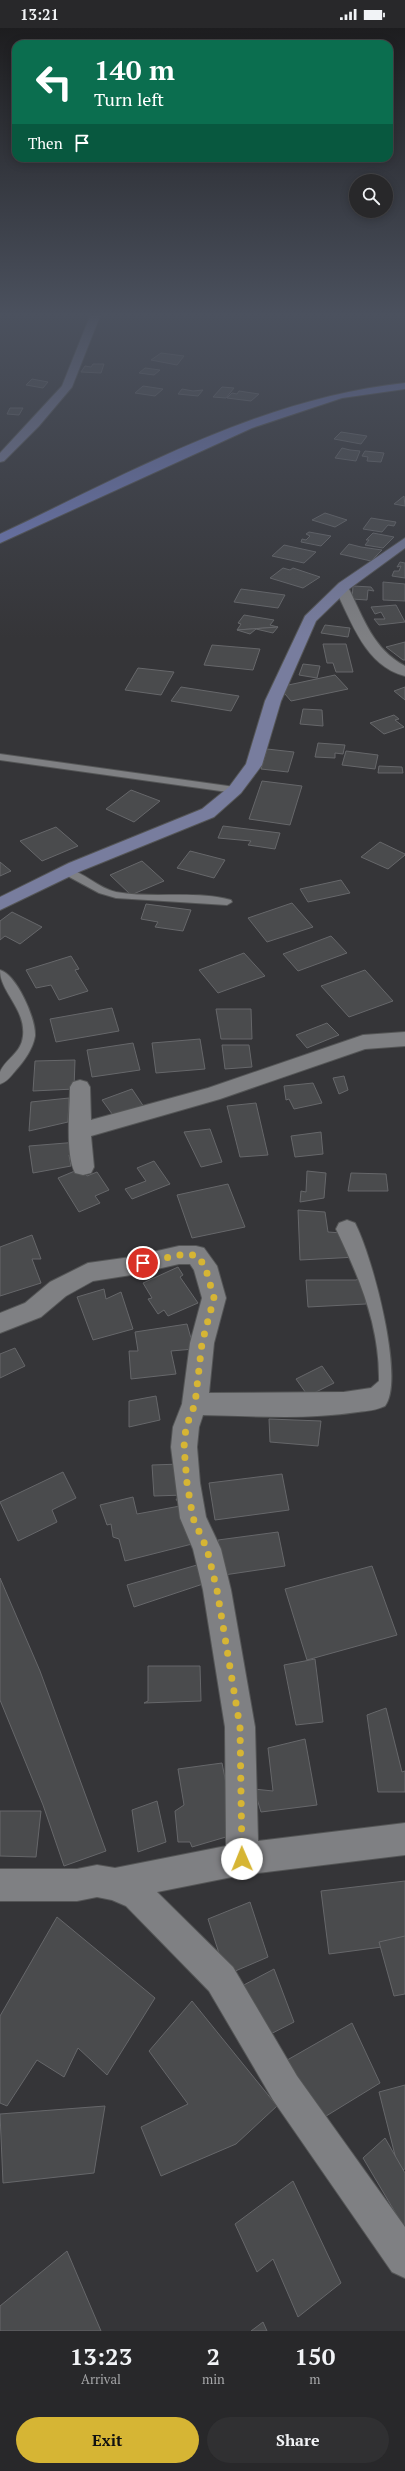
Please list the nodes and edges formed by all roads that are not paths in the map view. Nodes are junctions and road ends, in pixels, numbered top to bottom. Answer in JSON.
{"nodes":[{"id":1,"x":35,"y":423,"type":"edge"},
{"id":2,"x":256,"y":423,"type":"edge"},
{"id":3,"x":0,"y":459,"type":"edge"},
{"id":4,"x":0,"y":539,"type":"edge"},
{"id":5,"x":405,"y":542,"type":"edge"},
{"id":6,"x":342,"y":589,"type":"junction"},
{"id":7,"x":405,"y":672,"type":"edge"},
{"id":8,"x":0,"y":757,"type":"edge"},
{"id":9,"x":235,"y":790,"type":"junction"},
{"id":10,"x":66,"y":872,"type":"junction"},
{"id":11,"x":227,"y":902,"type":"dead end"},
{"id":12,"x":0,"y":904,"type":"edge"},
{"id":13,"x":0,"y":974,"type":"edge"},
{"id":14,"x":405,"y":1039,"type":"edge"},
{"id":15,"x":0,"y":1080,"type":"edge"},
{"id":16,"x":80,"y":1087,"type":"dead end"},
{"id":17,"x":80,"y":1132,"type":"junction"},
{"id":18,"x":83,"y":1166,"type":"dead end"},
{"id":19,"x":347,"y":1229,"type":"dead end"},
{"id":20,"x":0,"y":1323,"type":"edge"},
{"id":21,"x":195,"y":1404,"type":"junction"},
{"id":22,"x":405,"y":1839,"type":"edge"},
{"id":23,"x":242,"y":1859,"type":"junction"},
{"id":24,"x":115,"y":1884,"type":"junction"},
{"id":25,"x":0,"y":1885,"type":"edge"},
{"id":26,"x":405,"y":2259,"type":"edge"}],
"edges":[{"from":1,"to":3,"type":"main road"},
{"from":2,"to":4,"type":"main road"},
{"from":5,"to":6,"type":"main road"},
{"from":6,"to":7,"type":"street"},
{"from":6,"to":9,"type":"main road"},
{"from":8,"to":9,"type":"lane"},
{"from":9,"to":10,"type":"main road"},
{"from":10,"to":11,"type":"lane"},
{"from":10,"to":12,"type":"main road"},
{"from":13,"to":15,"type":"lane"},
{"from":14,"to":17,"type":"street"},
{"from":16,"to":17,"type":"street"},
{"from":17,"to":18,"type":"street"},
{"from":19,"to":21,"type":"street"},
{"from":20,"to":21,"type":"street"},
{"from":21,"to":23,"type":"street"},
{"from":22,"to":23,"type":"street"},
{"from":23,"to":24,"type":"street"},
{"from":24,"to":25,"type":"street"},
{"from":24,"to":26,"type":"street"}]}
